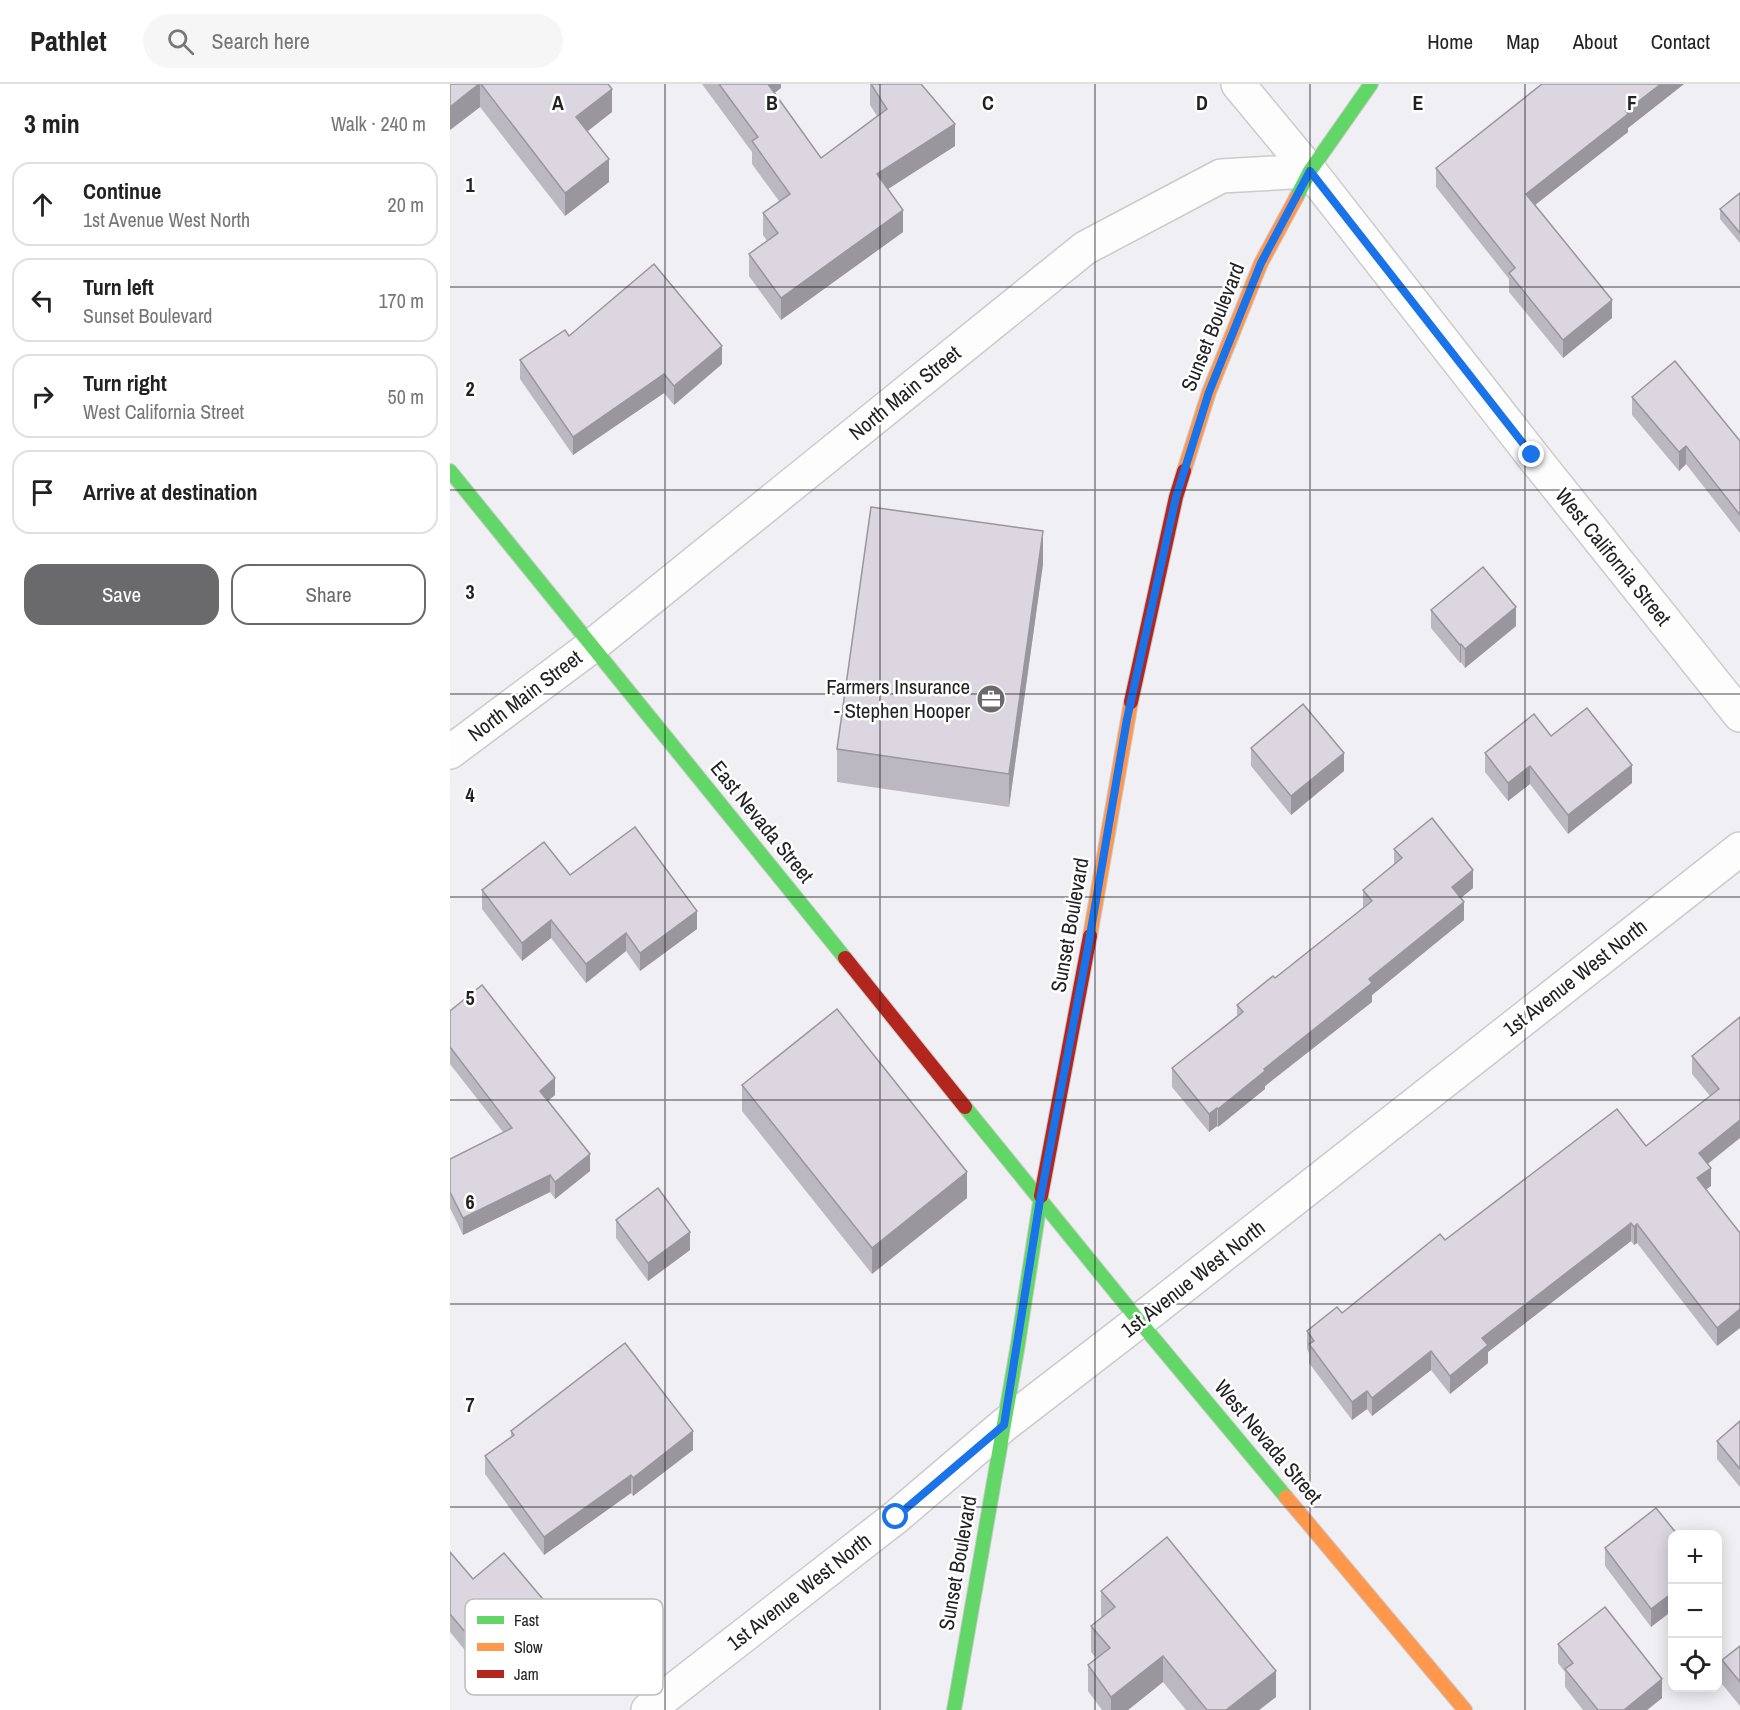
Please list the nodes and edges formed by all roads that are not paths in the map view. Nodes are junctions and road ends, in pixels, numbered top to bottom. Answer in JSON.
{"nodes":[{"id":1,"x":1238,"y":84,"type":"edge"},
{"id":2,"x":1371,"y":84,"type":"edge"},
{"id":3,"x":1310,"y":171,"type":"junction"},
{"id":4,"x":450,"y":471,"type":"edge"},
{"id":5,"x":592,"y":646,"type":"junction"},
{"id":6,"x":1740,"y":715,"type":"edge"},
{"id":7,"x":450,"y":752,"type":"edge"},
{"id":8,"x":1740,"y":849,"type":"edge"},
{"id":9,"x":1040,"y":1200,"type":"junction"},
{"id":10,"x":1139,"y":1322,"type":"junction"},
{"id":11,"x":1004,"y":1425,"type":"junction"},
{"id":12,"x":648,"y":1710,"type":"edge"},
{"id":13,"x":954,"y":1710,"type":"edge"},
{"id":14,"x":1465,"y":1710,"type":"edge"}],
"edges":[{"from":1,"to":3,"type":"street","name":"West California Street"},
{"from":2,"to":3,"type":"main road"},
{"from":3,"to":5,"type":"street","name":"North Main Street"},
{"from":3,"to":6,"type":"street","name":"West California Street"},
{"from":3,"to":9,"type":"main road","name":"Sunset Boulevard"},
{"from":4,"to":5,"type":"main road","name":"East Nevada Street"},
{"from":5,"to":7,"type":"street","name":"North Main Street"},
{"from":5,"to":9,"type":"main road","name":"East Nevada Street"},
{"from":8,"to":10,"type":"street","name":"1st Avenue West North"},
{"from":9,"to":10,"type":"main road","name":"West Nevada Street"},
{"from":9,"to":11,"type":"main road","name":"Sunset Boulevard"},
{"from":10,"to":11,"type":"street","name":"1st Avenue West North"},
{"from":10,"to":14,"type":"main road","name":"West Nevada Street"},
{"from":11,"to":12,"type":"street","name":"1st Avenue West North"},
{"from":11,"to":13,"type":"main road","name":"Sunset Boulevard"}]}
